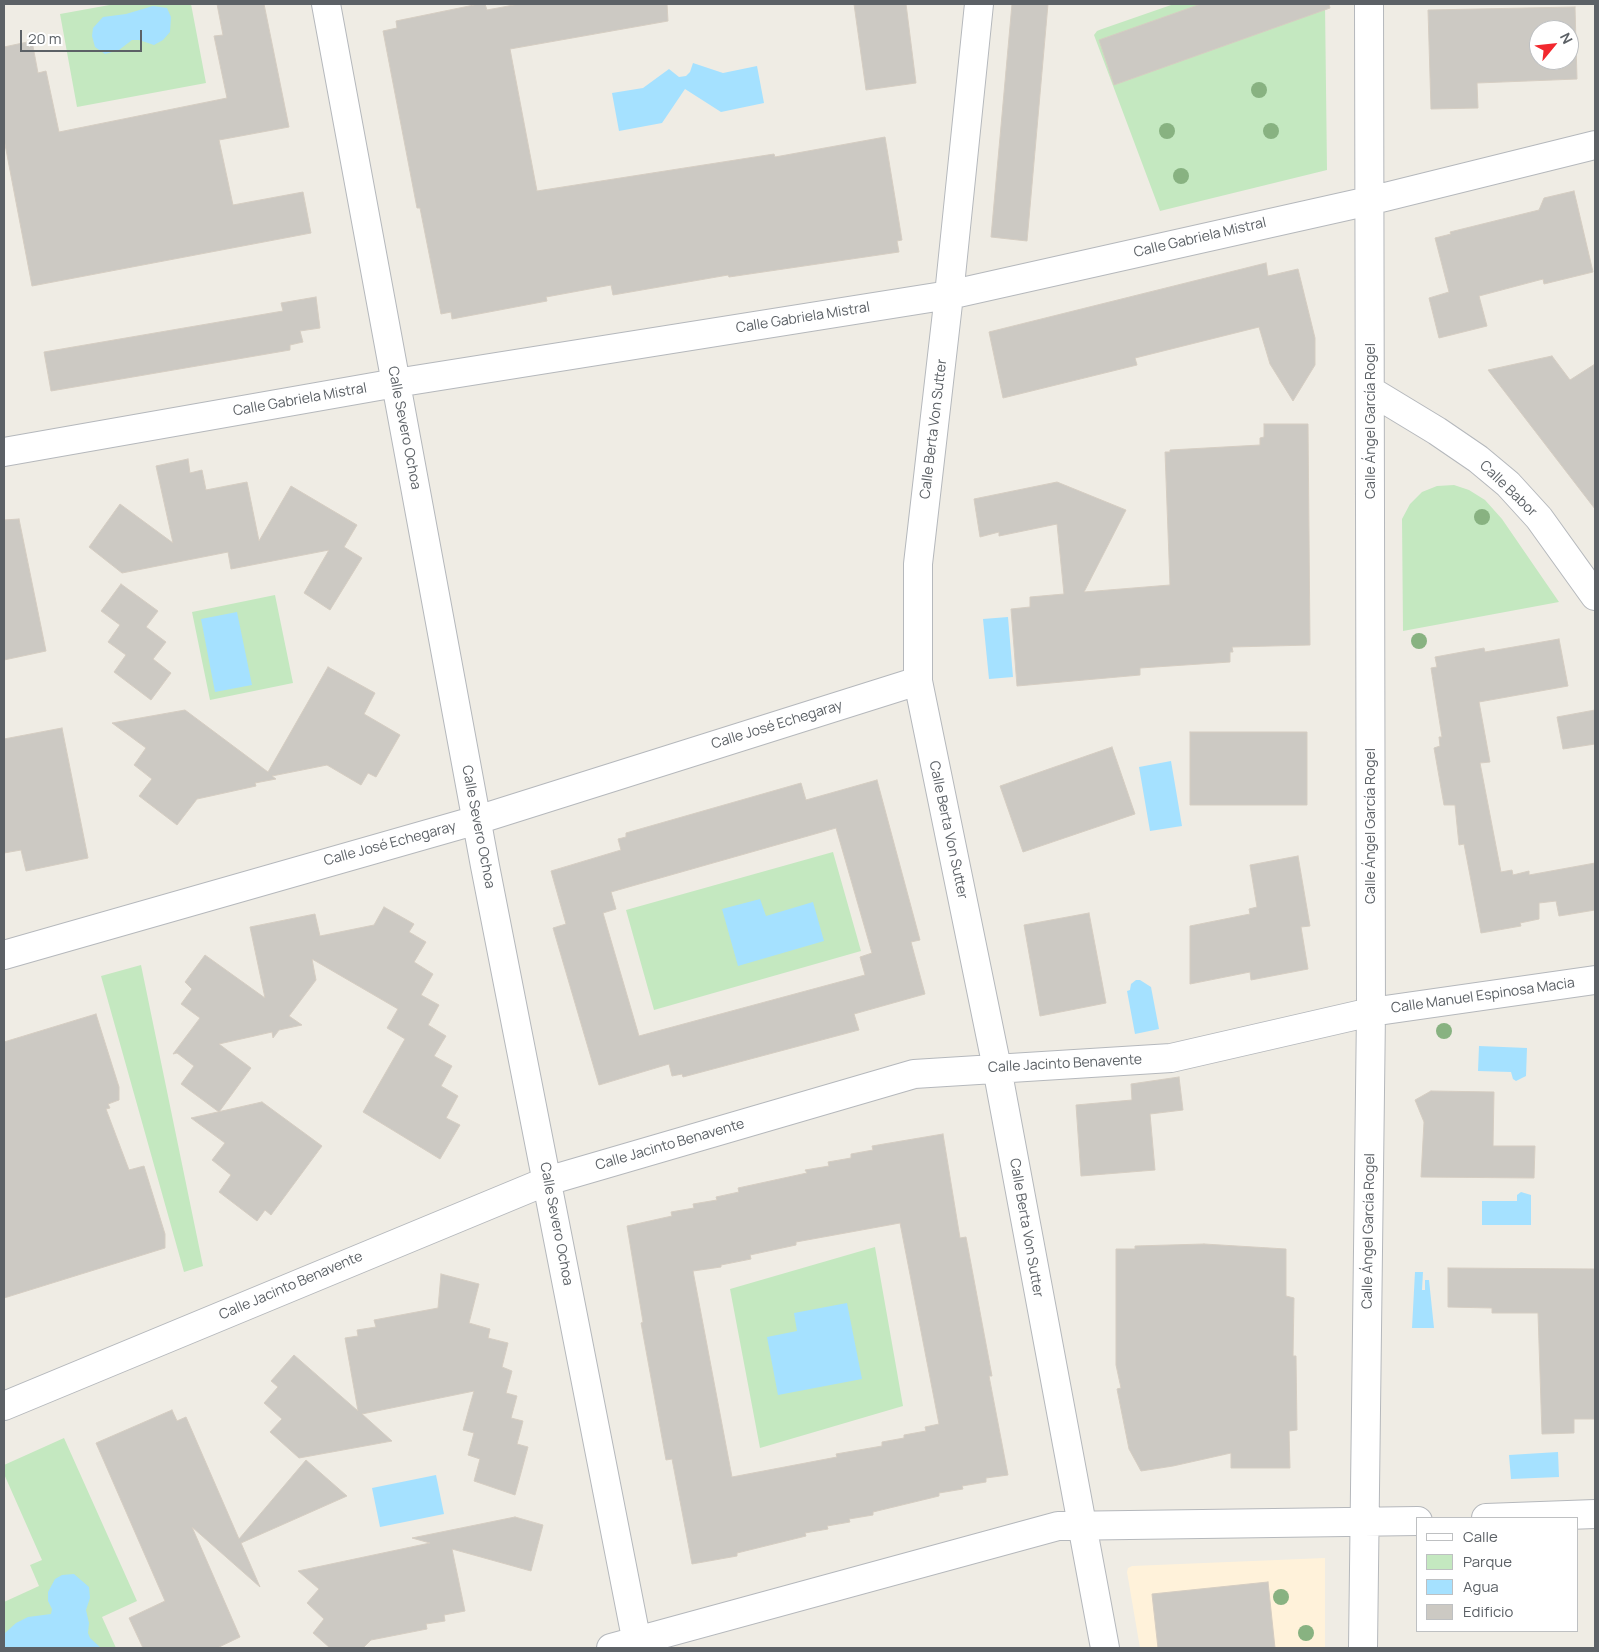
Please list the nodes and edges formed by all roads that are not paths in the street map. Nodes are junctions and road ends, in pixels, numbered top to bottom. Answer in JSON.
{"nodes":[{"id":1,"x":326,"y":4,"type":"edge"},
{"id":2,"x":979,"y":4,"type":"edge"},
{"id":3,"x":1369,"y":4,"type":"edge"},
{"id":4,"x":1595,"y":145,"type":"edge"},
{"id":5,"x":1369,"y":201,"type":"junction"},
{"id":6,"x":949,"y":295,"type":"junction"},
{"id":7,"x":396,"y":383,"type":"junction"},
{"id":8,"x":1371,"y":391,"type":"junction"},
{"id":9,"x":4,"y":452,"type":"edge"},
{"id":10,"x":1591,"y":581,"type":"edge"},
{"id":11,"x":918,"y":681,"type":"junction"},
{"id":12,"x":477,"y":820,"type":"junction"},
{"id":13,"x":4,"y":955,"type":"edge"},
{"id":14,"x":1595,"y":980,"type":"edge"},
{"id":15,"x":1371,"y":1012,"type":"junction"},
{"id":16,"x":997,"y":1068,"type":"junction"},
{"id":17,"x":547,"y":1181,"type":"junction"},
{"id":18,"x":4,"y":1406,"type":"edge"},
{"id":19,"x":1595,"y":1514,"type":"edge"},
{"id":20,"x":1513,"y":1517,"type":"edge"},
{"id":21,"x":1366,"y":1520,"type":"junction"},
{"id":22,"x":1416,"y":1521,"type":"edge"},
{"id":23,"x":1082,"y":1525,"type":"junction"},
{"id":24,"x":629,"y":1646,"type":"edge"},
{"id":25,"x":1105,"y":1648,"type":"edge"},
{"id":26,"x":1363,"y":1648,"type":"edge"}],
"edges":[{"from":1,"to":7,"type":"street","name":"Calle Severo Ochoa"},
{"from":2,"to":6,"type":"street","name":"Calle Berta Von Sutter"},
{"from":3,"to":5,"type":"street","name":"Calle Ángel García Rogel"},
{"from":4,"to":5,"type":"street","name":"Calle Gabriela Mistral"},
{"from":5,"to":6,"type":"street","name":"Calle Gabriela Mistral"},
{"from":5,"to":8,"type":"street","name":"Calle Ángel García Rogel"},
{"from":6,"to":7,"type":"street","name":"Calle Gabriela Mistral"},
{"from":6,"to":11,"type":"street","name":"Calle Berta Von Sutter"},
{"from":7,"to":9,"type":"street","name":"Calle Gabriela Mistral"},
{"from":7,"to":12,"type":"street","name":"Calle Severo Ochoa"},
{"from":8,"to":10,"type":"street","name":"Calle Babor"},
{"from":8,"to":15,"type":"street","name":"Calle Ángel García Rogel"},
{"from":11,"to":12,"type":"street","name":"Calle José Echegaray"},
{"from":11,"to":16,"type":"street","name":"Calle Berta Von Sutter"},
{"from":12,"to":13,"type":"street","name":"Calle José Echegaray"},
{"from":12,"to":17,"type":"street","name":"Calle Severo Ochoa"},
{"from":14,"to":15,"type":"street","name":"Calle Manuel Espinosa Macia"},
{"from":15,"to":16,"type":"street","name":"Calle Jacinto Benavente"},
{"from":15,"to":21,"type":"street","name":"Calle Ángel García Rogel"},
{"from":16,"to":17,"type":"street","name":"Calle Jacinto Benavente"},
{"from":16,"to":23,"type":"street","name":"Calle Berta Von Sutter"},
{"from":17,"to":18,"type":"street","name":"Calle Jacinto Benavente"},
{"from":17,"to":24,"type":"street","name":"Calle Severo Ochoa"},
{"from":19,"to":20,"type":"street"},
{"from":21,"to":22,"type":"street"},
{"from":21,"to":23,"type":"street"},
{"from":21,"to":26,"type":"street","name":"Calle Ángel García Rogel"},
{"from":23,"to":24,"type":"street"},
{"from":23,"to":25,"type":"street","name":"Calle Berta Von Sutter"}]}
